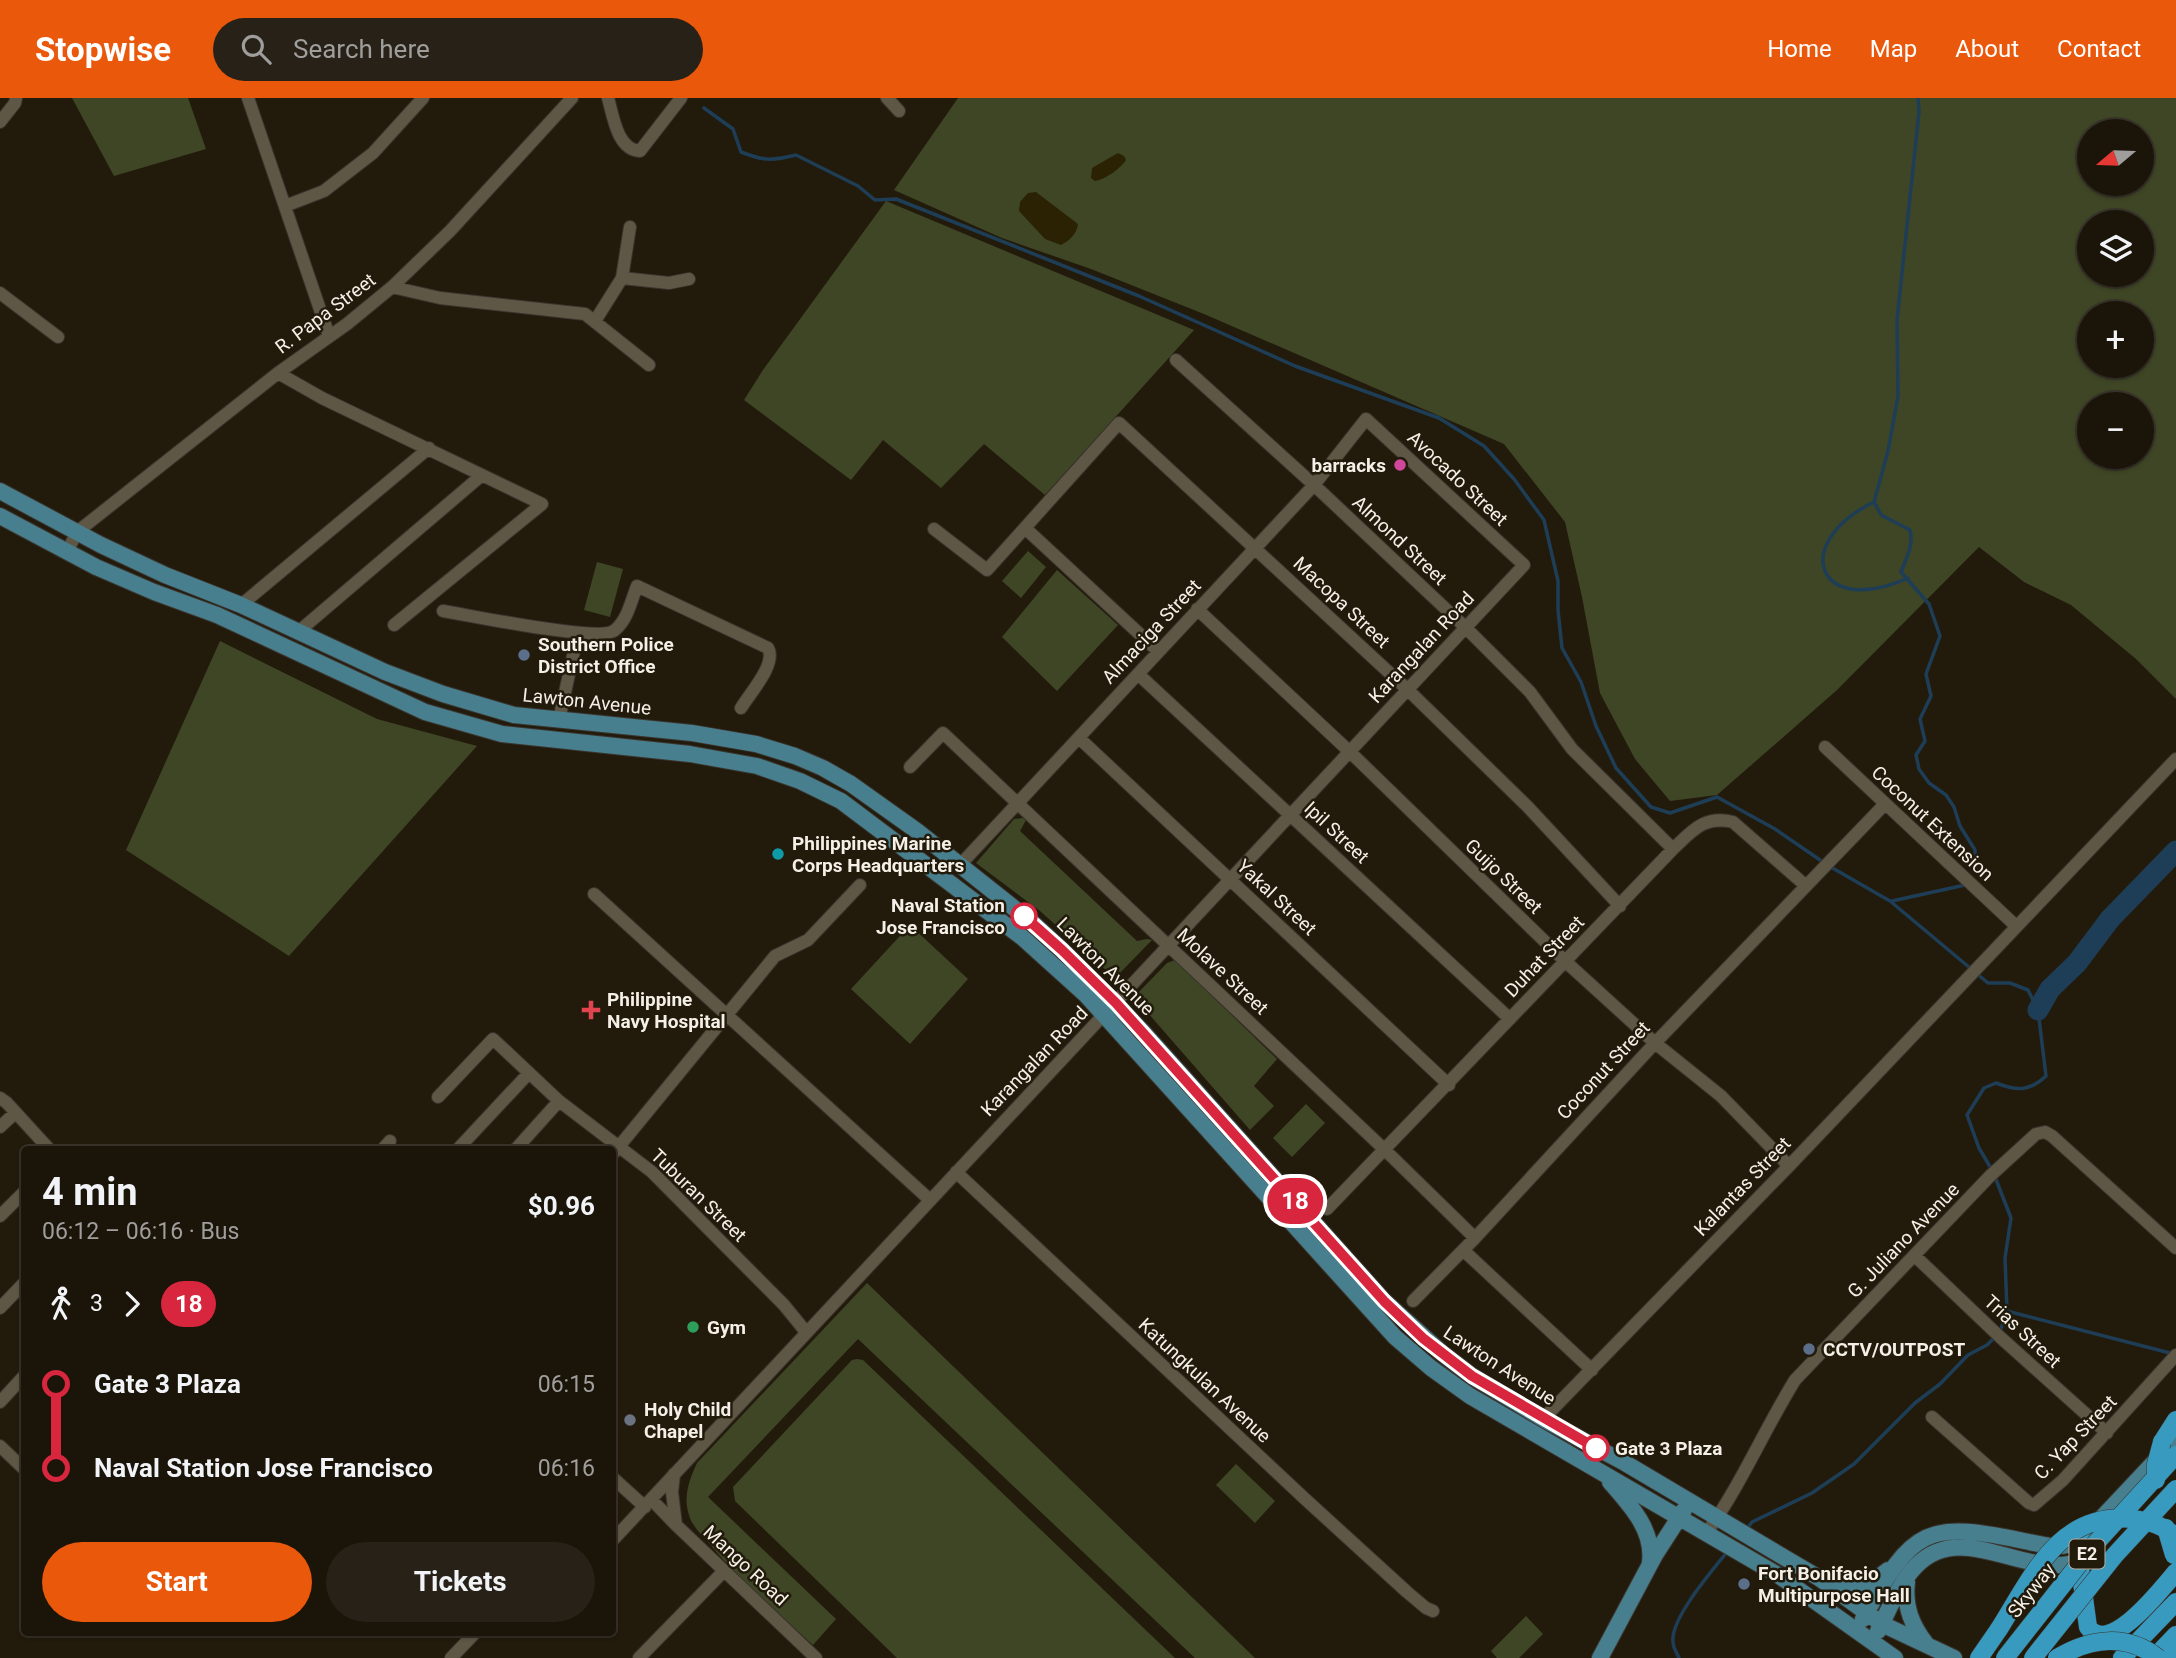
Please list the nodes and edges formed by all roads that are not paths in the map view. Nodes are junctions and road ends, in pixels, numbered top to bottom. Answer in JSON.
{"nodes":[{"id":1,"x":16,"y":98,"type":"edge"},
{"id":2,"x":248,"y":98,"type":"edge"},
{"id":3,"x":423,"y":98,"type":"edge"},
{"id":4,"x":572,"y":98,"type":"edge"},
{"id":5,"x":608,"y":98,"type":"edge"},
{"id":6,"x":681,"y":98,"type":"edge"},
{"id":7,"x":887,"y":98,"type":"edge"},
{"id":8,"x":899,"y":111,"type":"dead end"},
{"id":9,"x":0,"y":122,"type":"edge"},
{"id":10,"x":285,"y":206,"type":"junction"},
{"id":11,"x":630,"y":227,"type":"dead end"},
{"id":12,"x":622,"y":278,"type":"junction"},
{"id":13,"x":689,"y":279,"type":"dead end"},
{"id":14,"x":392,"y":287,"type":"junction"},
{"id":15,"x":0,"y":293,"type":"edge"},
{"id":16,"x":595,"y":321,"type":"junction"},
{"id":17,"x":329,"y":336,"type":"junction"},
{"id":18,"x":58,"y":337,"type":"dead end"},
{"id":19,"x":1176,"y":360,"type":"dead end"},
{"id":20,"x":649,"y":365,"type":"dead end"},
{"id":21,"x":278,"y":373,"type":"junction"},
{"id":22,"x":1366,"y":419,"type":"joint"},
{"id":23,"x":429,"y":448,"type":"junction"},
{"id":24,"x":482,"y":475,"type":"junction"},
{"id":25,"x":1314,"y":485,"type":"junction"},
{"id":26,"x":0,"y":491,"type":"edge"},
{"id":27,"x":0,"y":516,"type":"edge"},
{"id":28,"x":1025,"y":528,"type":"junction"},
{"id":29,"x":934,"y":529,"type":"dead end"},
{"id":30,"x":77,"y":532,"type":"junction"},
{"id":31,"x":1255,"y":547,"type":"junction"},
{"id":32,"x":67,"y":552,"type":"junction"},
{"id":33,"x":1524,"y":565,"type":"joint"},
{"id":34,"x":242,"y":605,"type":"junction"},
{"id":35,"x":1197,"y":609,"type":"junction"},
{"id":36,"x":443,"y":611,"type":"dead end"},
{"id":37,"x":394,"y":625,"type":"dead end"},
{"id":38,"x":1465,"y":627,"type":"junction"},
{"id":39,"x":298,"y":632,"type":"junction"},
{"id":40,"x":578,"y":633,"type":"junction"},
{"id":41,"x":1158,"y":651,"type":"junction"},
{"id":42,"x":1138,"y":674,"type":"junction"},
{"id":43,"x":1408,"y":690,"type":"junction"},
{"id":44,"x":741,"y":708,"type":"dead end"},
{"id":45,"x":559,"y":720,"type":"junction"},
{"id":46,"x":1079,"y":738,"type":"junction"},
{"id":47,"x":1825,"y":747,"type":"dead end"},
{"id":48,"x":1350,"y":752,"type":"junction"},
{"id":49,"x":2176,"y":759,"type":"edge"},
{"id":50,"x":910,"y":767,"type":"dead end"},
{"id":51,"x":1018,"y":803,"type":"junction"},
{"id":52,"x":1885,"y":804,"type":"junction"},
{"id":53,"x":1290,"y":815,"type":"junction"},
{"id":54,"x":1672,"y":849,"type":"junction"},
{"id":55,"x":960,"y":865,"type":"junction"},
{"id":56,"x":1230,"y":879,"type":"junction"},
{"id":57,"x":1805,"y":884,"type":"junction"},
{"id":58,"x":860,"y":885,"type":"dead end"},
{"id":59,"x":594,"y":894,"type":"dead end"},
{"id":60,"x":1620,"y":906,"type":"junction"},
{"id":61,"x":2016,"y":926,"type":"junction"},
{"id":62,"x":1169,"y":946,"type":"junction"},
{"id":63,"x":1566,"y":962,"type":"junction"},
{"id":64,"x":1116,"y":1003,"type":"junction"},
{"id":65,"x":727,"y":1014,"type":"junction"},
{"id":66,"x":1104,"y":1016,"type":"junction"},
{"id":67,"x":1510,"y":1018,"type":"junction"},
{"id":68,"x":1655,"y":1043,"type":"junction"},
{"id":69,"x":529,"y":1073,"type":"junction"},
{"id":70,"x":1449,"y":1085,"type":"junction"},
{"id":71,"x":439,"y":1097,"type":"dead end"},
{"id":72,"x":0,"y":1098,"type":"edge"},
{"id":73,"x":559,"y":1101,"type":"junction"},
{"id":74,"x":15,"y":1112,"type":"junction"},
{"id":75,"x":0,"y":1127,"type":"edge"},
{"id":76,"x":46,"y":1146,"type":"edge"},
{"id":77,"x":461,"y":1146,"type":"edge"},
{"id":78,"x":519,"y":1146,"type":"edge"},
{"id":79,"x":609,"y":1146,"type":"edge"},
{"id":80,"x":616,"y":1150,"type":"edge"},
{"id":81,"x":1385,"y":1150,"type":"junction"},
{"id":82,"x":616,"y":1152,"type":"edge"},
{"id":83,"x":1789,"y":1166,"type":"junction"},
{"id":84,"x":956,"y":1172,"type":"junction"},
{"id":85,"x":21,"y":1195,"type":"edge"},
{"id":86,"x":930,"y":1200,"type":"junction"},
{"id":87,"x":1327,"y":1209,"type":"dead end"},
{"id":88,"x":0,"y":1216,"type":"edge"},
{"id":89,"x":1475,"y":1238,"type":"junction"},
{"id":90,"x":2176,"y":1248,"type":"edge"},
{"id":91,"x":1463,"y":1250,"type":"junction"},
{"id":92,"x":1915,"y":1256,"type":"junction"},
{"id":93,"x":21,"y":1286,"type":"edge"},
{"id":94,"x":1413,"y":1301,"type":"dead end"},
{"id":95,"x":0,"y":1308,"type":"edge"},
{"id":96,"x":806,"y":1332,"type":"junction"},
{"id":97,"x":2172,"y":1360,"type":"edge"},
{"id":98,"x":1592,"y":1370,"type":"junction"},
{"id":99,"x":21,"y":1379,"type":"edge"},
{"id":100,"x":0,"y":1402,"type":"edge"},
{"id":101,"x":1932,"y":1417,"type":"dead end"},
{"id":102,"x":1543,"y":1419,"type":"junction"},
{"id":103,"x":2176,"y":1420,"type":"edge"},
{"id":104,"x":2107,"y":1433,"type":"junction"},
{"id":105,"x":2176,"y":1439,"type":"edge"},
{"id":106,"x":1,"y":1450,"type":"edge"},
{"id":107,"x":2176,"y":1455,"type":"edge"},
{"id":108,"x":2176,"y":1463,"type":"edge"},
{"id":109,"x":21,"y":1467,"type":"edge"},
{"id":110,"x":1602,"y":1472,"type":"junction"},
{"id":111,"x":674,"y":1475,"type":"junction"},
{"id":112,"x":616,"y":1479,"type":"edge"},
{"id":113,"x":2176,"y":1489,"type":"edge"},
{"id":114,"x":1689,"y":1502,"type":"junction"},
{"id":115,"x":648,"y":1503,"type":"junction"},
{"id":116,"x":1679,"y":1518,"type":"junction"},
{"id":117,"x":676,"y":1525,"type":"junction"},
{"id":118,"x":1718,"y":1530,"type":"junction"},
{"id":119,"x":616,"y":1537,"type":"edge"},
{"id":120,"x":2176,"y":1537,"type":"edge"},
{"id":121,"x":2081,"y":1540,"type":"junction"},
{"id":122,"x":2176,"y":1560,"type":"edge"},
{"id":123,"x":1897,"y":1561,"type":"junction"},
{"id":124,"x":2079,"y":1561,"type":"junction"},
{"id":125,"x":1650,"y":1564,"type":"junction"},
{"id":126,"x":724,"y":1572,"type":"junction"},
{"id":127,"x":2176,"y":1572,"type":"edge"},
{"id":128,"x":1908,"y":1577,"type":"junction"},
{"id":129,"x":1819,"y":1578,"type":"junction"},
{"id":130,"x":2176,"y":1602,"type":"edge"},
{"id":131,"x":1433,"y":1611,"type":"dead end"},
{"id":132,"x":1866,"y":1612,"type":"junction"},
{"id":133,"x":1882,"y":1624,"type":"junction"},
{"id":134,"x":1856,"y":1630,"type":"junction"},
{"id":135,"x":2176,"y":1635,"type":"edge"},
{"id":136,"x":472,"y":1636,"type":"edge"},
{"id":137,"x":1873,"y":1643,"type":"junction"},
{"id":138,"x":1941,"y":1653,"type":"edge"},
{"id":139,"x":813,"y":1657,"type":"edge"},
{"id":140,"x":451,"y":1658,"type":"edge"},
{"id":141,"x":639,"y":1658,"type":"edge"},
{"id":142,"x":1600,"y":1658,"type":"edge"},
{"id":143,"x":1895,"y":1658,"type":"edge"},
{"id":144,"x":1979,"y":1658,"type":"edge"},
{"id":145,"x":2005,"y":1658,"type":"edge"},
{"id":146,"x":2033,"y":1658,"type":"edge"},
{"id":147,"x":2057,"y":1658,"type":"edge"},
{"id":148,"x":2079,"y":1658,"type":"edge"},
{"id":149,"x":2122,"y":1658,"type":"edge"},
{"id":150,"x":2156,"y":1658,"type":"edge"}],
"edges":[{"from":1,"to":9,"type":"street"},
{"from":2,"to":10,"type":"street"},
{"from":3,"to":10,"type":"street"},
{"from":4,"to":14,"type":"street","name":"R. Papa Street"},
{"from":5,"to":6,"type":"street"},
{"from":7,"to":8,"type":"street"},
{"from":10,"to":17,"type":"street"},
{"from":11,"to":12,"type":"street"},
{"from":12,"to":13,"type":"street"},
{"from":12,"to":16,"type":"street"},
{"from":14,"to":16,"type":"street"},
{"from":14,"to":17,"type":"street","name":"R. Papa Street"},
{"from":15,"to":18,"type":"street"},
{"from":16,"to":20,"type":"street"},
{"from":17,"to":21,"type":"street","name":"R. Papa Street"},
{"from":19,"to":25,"type":"street","name":"Almond Street"},
{"from":21,"to":23,"type":"street"},
{"from":21,"to":30,"type":"street","name":"R. Papa Street"},
{"from":22,"to":25,"type":"street","name":"Almaciga Street"},
{"from":22,"to":33,"type":"street","name":"Avocado Street"},
{"from":23,"to":24,"type":"street"},
{"from":23,"to":34,"type":"street"},
{"from":24,"to":37,"type":"street"},
{"from":24,"to":39,"type":"street"},
{"from":25,"to":31,"type":"street","name":"Almaciga Street"},
{"from":25,"to":38,"type":"street","name":"Almond Street"},
{"from":26,"to":30,"type":"main road","name":"Lawton Avenue"},
{"from":27,"to":32,"type":"main road","name":"Lawton Avenue"},
{"from":28,"to":29,"type":"street"},
{"from":28,"to":31,"type":"street","name":"Macopa Street"},
{"from":28,"to":41,"type":"street"},
{"from":30,"to":32,"type":"street"},
{"from":30,"to":34,"type":"main road","name":"Lawton Avenue"},
{"from":31,"to":35,"type":"street","name":"Almaciga Street"},
{"from":31,"to":43,"type":"street","name":"Macopa Street"},
{"from":32,"to":66,"type":"main road","name":"Lawton Avenue"},
{"from":33,"to":38,"type":"street","name":"Karangalan Road"},
{"from":34,"to":39,"type":"main road","name":"Lawton Avenue"},
{"from":35,"to":41,"type":"street","name":"Almaciga Street"},
{"from":35,"to":48,"type":"street","name":"Guijo Street"},
{"from":36,"to":40,"type":"street"},
{"from":38,"to":43,"type":"street","name":"Karangalan Road"},
{"from":38,"to":54,"type":"street","name":"Almond Street"},
{"from":39,"to":45,"type":"main road","name":"Lawton Avenue"},
{"from":40,"to":44,"type":"street"},
{"from":40,"to":45,"type":"street"},
{"from":41,"to":42,"type":"street","name":"Almaciga Street"},
{"from":42,"to":46,"type":"street","name":"Almaciga Street"},
{"from":42,"to":53,"type":"street","name":"Ipil Street"},
{"from":43,"to":48,"type":"street","name":"Karangalan Road"},
{"from":43,"to":60,"type":"street","name":"Macopa Street"},
{"from":45,"to":55,"type":"main road","name":"Lawton Avenue"},
{"from":46,"to":51,"type":"street","name":"Almaciga Street"},
{"from":46,"to":56,"type":"street","name":"Yakal Street"},
{"from":47,"to":52,"type":"street","name":"Coconut Extension"},
{"from":48,"to":53,"type":"street","name":"Karangalan Road"},
{"from":48,"to":63,"type":"street","name":"Guijo Street"},
{"from":49,"to":61,"type":"street"},
{"from":50,"to":51,"type":"street","name":"Molave Street"},
{"from":51,"to":55,"type":"street","name":"Almaciga Street"},
{"from":51,"to":62,"type":"street","name":"Molave Street"},
{"from":52,"to":57,"type":"street","name":"Coconut Street"},
{"from":52,"to":61,"type":"street","name":"Coconut Extension"},
{"from":53,"to":56,"type":"street","name":"Karangalan Road"},
{"from":53,"to":67,"type":"street","name":"Ipil Street"},
{"from":54,"to":57,"type":"street","name":"Duhat Street"},
{"from":54,"to":60,"type":"street","name":"Duhat Street"},
{"from":55,"to":64,"type":"main road","name":"Lawton Avenue"},
{"from":56,"to":62,"type":"street","name":"Karangalan Road"},
{"from":56,"to":70,"type":"street","name":"Yakal Street"},
{"from":57,"to":68,"type":"street","name":"Coconut Street"},
{"from":58,"to":65,"type":"street"},
{"from":59,"to":65,"type":"street"},
{"from":60,"to":63,"type":"street","name":"Duhat Street"},
{"from":61,"to":83,"type":"street","name":"Kalantas Street"},
{"from":62,"to":64,"type":"street","name":"Karangalan Road"},
{"from":62,"to":81,"type":"street","name":"Molave Street"},
{"from":63,"to":67,"type":"street","name":"Duhat Street"},
{"from":63,"to":68,"type":"street","name":"Guijo Street"},
{"from":64,"to":66,"type":"street","name":"Karangalan Road"},
{"from":64,"to":102,"type":"main road","name":"Lawton Avenue"},
{"from":65,"to":80,"type":"street"},
{"from":65,"to":86,"type":"street"},
{"from":66,"to":84,"type":"street","name":"Karangalan Road"},
{"from":66,"to":110,"type":"main road","name":"Lawton Avenue"},
{"from":67,"to":70,"type":"street","name":"Duhat Street"},
{"from":68,"to":83,"type":"street","name":"Guijo Street"},
{"from":68,"to":89,"type":"street","name":"Coconut Street"},
{"from":69,"to":71,"type":"street","name":"Tuburan Street"},
{"from":69,"to":73,"type":"street","name":"Tuburan Street"},
{"from":69,"to":77,"type":"street"},
{"from":70,"to":81,"type":"street","name":"Duhat Street"},
{"from":72,"to":74,"type":"street"},
{"from":73,"to":78,"type":"street"},
{"from":73,"to":79,"type":"street","name":"Tuburan Street"},
{"from":74,"to":75,"type":"street"},
{"from":74,"to":76,"type":"street"},
{"from":81,"to":87,"type":"street","name":"Duhat Street"},
{"from":81,"to":89,"type":"street","name":"Molave Street"},
{"from":82,"to":96,"type":"street","name":"Tuburan Street"},
{"from":83,"to":98,"type":"street","name":"Kalantas Street"},
{"from":84,"to":86,"type":"street","name":"Karangalan Road"},
{"from":84,"to":131,"type":"street","name":"Katungkulan Avenue"},
{"from":85,"to":88,"type":"street"},
{"from":86,"to":96,"type":"street","name":"Karangalan Road"},
{"from":89,"to":91,"type":"street","name":"Coconut Street"},
{"from":90,"to":92,"type":"street","name":"G. Juliano Avenue"},
{"from":91,"to":94,"type":"street","name":"Coconut Street"},
{"from":91,"to":98,"type":"street"},
{"from":92,"to":104,"type":"street","name":"Trias Street"},
{"from":92,"to":118,"type":"street","name":"G. Juliano Avenue"},
{"from":93,"to":95,"type":"street"},
{"from":96,"to":111,"type":"street","name":"Karangalan Road"},
{"from":97,"to":104,"type":"street","name":"C. Yap Street"},
{"from":98,"to":102,"type":"street","name":"Kalantas Street"},
{"from":99,"to":100,"type":"street"},
{"from":101,"to":104,"type":"street","name":"C. Yap Street"},
{"from":102,"to":114,"type":"main road","name":"Lawton Avenue"},
{"from":103,"to":122,"type":"highway","bridge":true},
{"from":105,"to":121,"type":"main road"},
{"from":106,"to":109,"type":"street"},
{"from":107,"to":145,"type":"highway","name":"Skyway","number":"E2","bridge":true},
{"from":108,"to":124,"type":"main road"},
{"from":110,"to":116,"type":"main road","name":"Lawton Avenue"},
{"from":110,"to":125,"type":"main road"},
{"from":111,"to":115,"type":"street","name":"Karangalan Road"},
{"from":111,"to":117,"type":"street"},
{"from":112,"to":115,"type":"street","name":"Mango Road"},
{"from":113,"to":146,"type":"highway","number":"E2","bridge":true},
{"from":114,"to":116,"type":"main road"},
{"from":114,"to":118,"type":"main road","name":"Lawton Avenue"},
{"from":115,"to":117,"type":"street","name":"Mango Road"},
{"from":115,"to":119,"type":"street","name":"Karangalan Road"},
{"from":116,"to":118,"type":"main road","name":"Lawton Avenue"},
{"from":116,"to":125,"type":"main road"},
{"from":117,"to":126,"type":"street","name":"Mango Road"},
{"from":118,"to":129,"type":"main road","name":"Lawton Avenue"},
{"from":118,"to":134,"type":"main road","name":"Lawton Avenue"},
{"from":120,"to":144,"type":"highway","bridge":true},
{"from":121,"to":123,"type":"main road"},
{"from":121,"to":124,"type":"highway"},
{"from":123,"to":129,"type":"main road"},
{"from":123,"to":132,"type":"main road"},
{"from":124,"to":127,"type":"highway"},
{"from":124,"to":128,"type":"main road"},
{"from":124,"to":148,"type":"highway"},
{"from":125,"to":142,"type":"main road"},
{"from":126,"to":139,"type":"street","name":"Mango Road"},
{"from":126,"to":141,"type":"street"},
{"from":128,"to":133,"type":"main road"},
{"from":128,"to":138,"type":"main road"},
{"from":129,"to":132,"type":"main road","name":"Lawton Avenue"},
{"from":130,"to":149,"type":"highway"},
{"from":132,"to":133,"type":"main road","name":"Lawton Avenue"},
{"from":132,"to":134,"type":"main road"},
{"from":133,"to":137,"type":"main road"},
{"from":133,"to":138,"type":"main road","name":"Lawton Avenue"},
{"from":134,"to":137,"type":"main road","name":"Lawton Avenue"},
{"from":135,"to":150,"type":"highway"},
{"from":136,"to":140,"type":"street"},
{"from":137,"to":143,"type":"main road","name":"Lawton Avenue"},
{"from":147,"to":150,"type":"highway","bridge":true}]}
